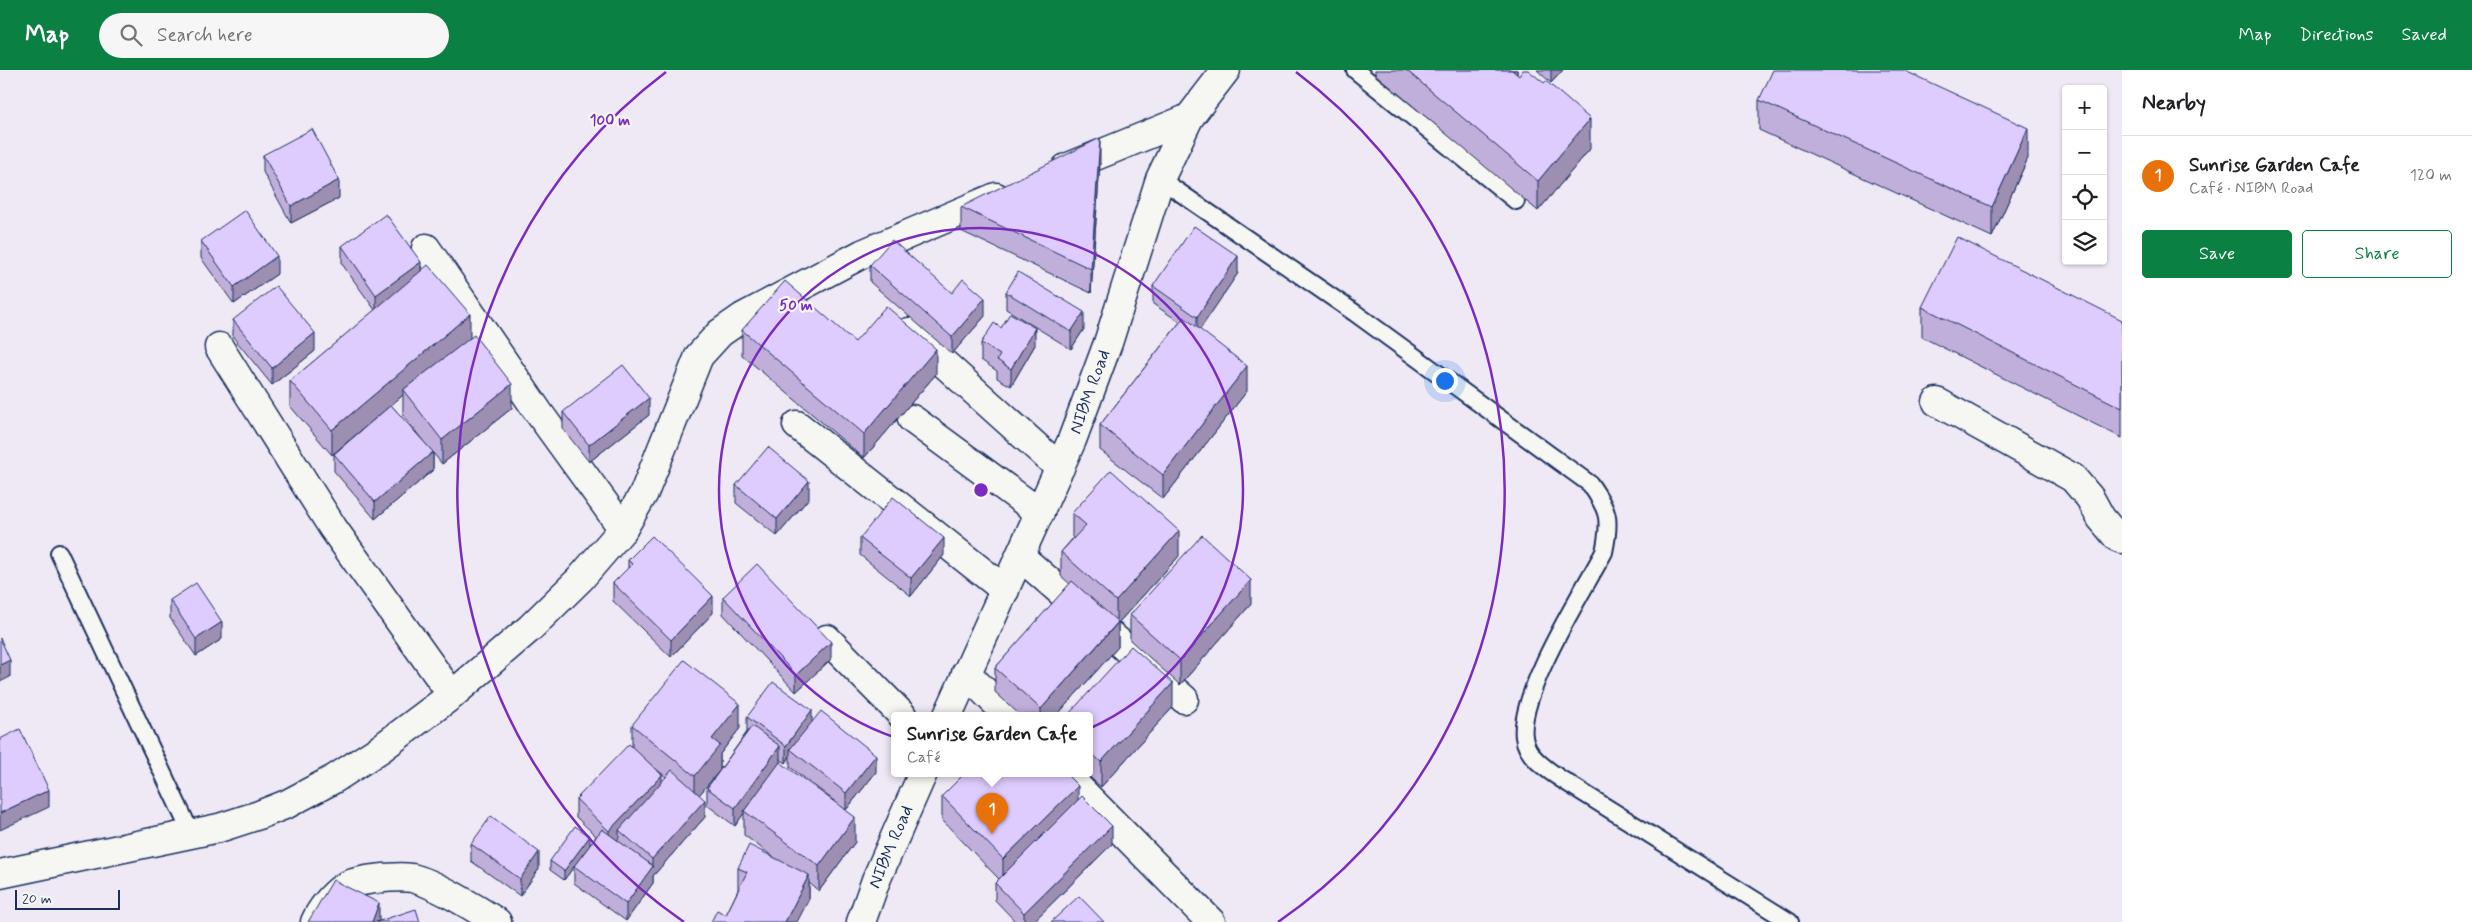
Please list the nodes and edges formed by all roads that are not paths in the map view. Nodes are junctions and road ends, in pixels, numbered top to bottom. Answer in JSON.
{"nodes":[{"id":1,"x":1355,"y":70,"type":"edge"},
{"id":2,"x":1222,"y":71,"type":"edge"},
{"id":3,"x":1189,"y":118,"type":"junction"},
{"id":4,"x":1160,"y":179,"type":"junction"},
{"id":5,"x":1516,"y":201,"type":"dead end"},
{"id":6,"x":426,"y":248,"type":"dead end"},
{"id":7,"x":894,"y":318,"type":"edge"},
{"id":8,"x":218,"y":347,"type":"dead end"},
{"id":9,"x":1937,"y":402,"type":"dead end"},
{"id":10,"x":912,"y":419,"type":"dead end"},
{"id":11,"x":797,"y":425,"type":"dead end"},
{"id":12,"x":1060,"y":468,"type":"junction"},
{"id":13,"x":1040,"y":513,"type":"junction"},
{"id":14,"x":623,"y":529,"type":"junction"},
{"id":15,"x":2122,"y":539,"type":"edge"},
{"id":16,"x":58,"y":553,"type":"dead end"},
{"id":17,"x":1021,"y":557,"type":"junction"},
{"id":18,"x":1005,"y":590,"type":"junction"},
{"id":19,"x":827,"y":639,"type":"edge"},
{"id":20,"x":966,"y":673,"type":"junction"},
{"id":21,"x":452,"y":695,"type":"junction"},
{"id":22,"x":1184,"y":699,"type":"dead end"},
{"id":23,"x":899,"y":712,"type":"edge"},
{"id":24,"x":949,"y":712,"type":"edge"},
{"id":25,"x":1005,"y":712,"type":"edge"},
{"id":26,"x":921,"y":777,"type":"edge"},
{"id":27,"x":1068,"y":777,"type":"edge"},
{"id":28,"x":191,"y":834,"type":"junction"},
{"id":29,"x":0,"y":874,"type":"edge"},
{"id":30,"x":315,"y":922,"type":"edge"},
{"id":31,"x":497,"y":922,"type":"edge"},
{"id":32,"x":862,"y":922,"type":"edge"},
{"id":33,"x":1210,"y":922,"type":"edge"},
{"id":34,"x":1790,"y":922,"type":"edge"}],
"edges":[{"from":1,"to":5,"type":"lane"},
{"from":2,"to":3,"type":"street","name":"NIBM Road"},
{"from":3,"to":4,"type":"street","name":"NIBM Road"},
{"from":3,"to":14,"type":"street"},
{"from":4,"to":12,"type":"street","name":"NIBM Road"},
{"from":4,"to":34,"type":"lane"},
{"from":6,"to":14,"type":"street"},
{"from":7,"to":12,"type":"street"},
{"from":8,"to":21,"type":"street"},
{"from":9,"to":15,"type":"street"},
{"from":10,"to":13,"type":"street"},
{"from":11,"to":18,"type":"street"},
{"from":12,"to":13,"type":"street","name":"NIBM Road"},
{"from":13,"to":17,"type":"street","name":"NIBM Road"},
{"from":14,"to":21,"type":"street"},
{"from":16,"to":28,"type":"lane"},
{"from":17,"to":18,"type":"street","name":"NIBM Road"},
{"from":17,"to":22,"type":"street"},
{"from":18,"to":20,"type":"street","name":"NIBM Road"},
{"from":19,"to":23,"type":"street"},
{"from":20,"to":24,"type":"street","name":"NIBM Road"},
{"from":20,"to":25,"type":"street"},
{"from":21,"to":28,"type":"street"},
{"from":26,"to":32,"type":"street","name":"NIBM Road"},
{"from":27,"to":33,"type":"street"},
{"from":28,"to":29,"type":"street"},
{"from":30,"to":31,"type":"street"}]}
